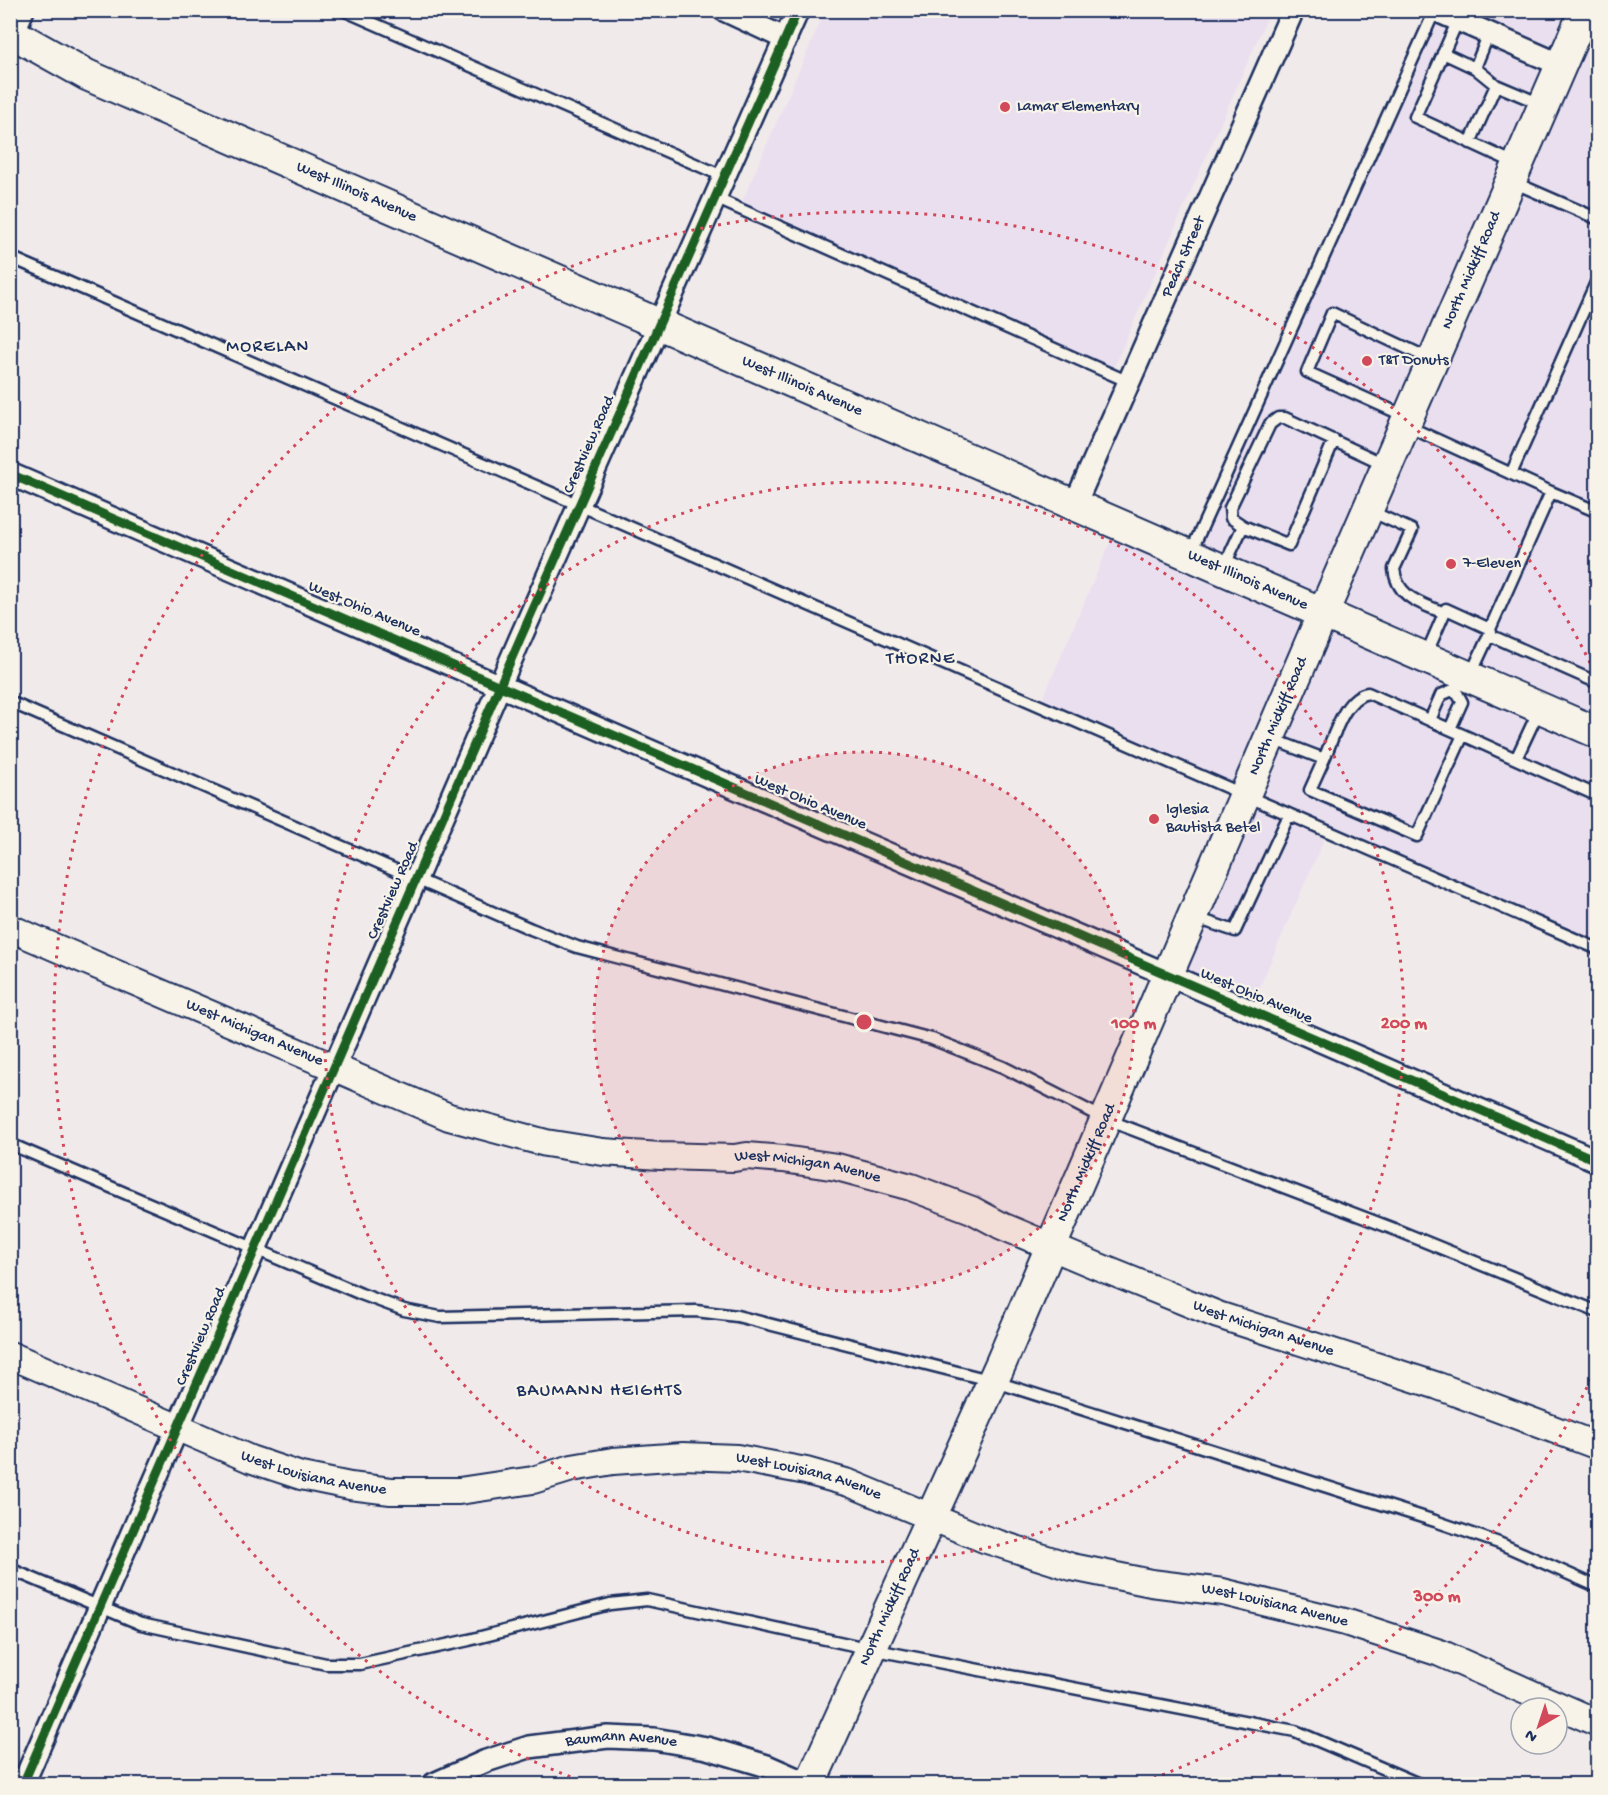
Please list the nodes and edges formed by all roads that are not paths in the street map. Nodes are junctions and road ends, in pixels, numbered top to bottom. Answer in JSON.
{"nodes":[{"id":1,"x":343,"y":10,"type":"edge"},
{"id":2,"x":724,"y":10,"type":"edge"},
{"id":3,"x":798,"y":10,"type":"edge"},
{"id":4,"x":1293,"y":10,"type":"edge"},
{"id":5,"x":1435,"y":10,"type":"edge"},
{"id":6,"x":1586,"y":14,"type":"edge"},
{"id":7,"x":1458,"y":20,"type":"junction"},
{"id":8,"x":14,"y":29,"type":"edge"},
{"id":9,"x":1489,"y":33,"type":"junction"},
{"id":10,"x":786,"y":39,"type":"junction"},
{"id":11,"x":1443,"y":53,"type":"junction"},
{"id":12,"x":1561,"y":65,"type":"junction"},
{"id":13,"x":1475,"y":68,"type":"junction"},
{"id":14,"x":1496,"y":85,"type":"junction"},
{"id":15,"x":1544,"y":105,"type":"junction"},
{"id":16,"x":1470,"y":143,"type":"junction"},
{"id":17,"x":1514,"y":173,"type":"junction"},
{"id":18,"x":725,"y":177,"type":"junction"},
{"id":19,"x":716,"y":198,"type":"junction"},
{"id":20,"x":1598,"y":219,"type":"edge"},
{"id":21,"x":10,"y":257,"type":"edge"},
{"id":22,"x":1598,"y":278,"type":"edge"},
{"id":23,"x":660,"y":324,"type":"junction"},
{"id":24,"x":1433,"y":360,"type":"junction"},
{"id":25,"x":1129,"y":382,"type":"junction"},
{"id":26,"x":1406,"y":421,"type":"junction"},
{"id":27,"x":1334,"y":440,"type":"junction"},
{"id":28,"x":1387,"y":465,"type":"junction"},
{"id":29,"x":10,"y":474,"type":"edge"},
{"id":30,"x":1511,"y":474,"type":"junction"},
{"id":31,"x":1551,"y":492,"type":"junction"},
{"id":32,"x":1075,"y":504,"type":"junction"},
{"id":33,"x":579,"y":506,"type":"junction"},
{"id":34,"x":1368,"y":510,"type":"junction"},
{"id":35,"x":1598,"y":512,"type":"edge"},
{"id":36,"x":1243,"y":526,"type":"junction"},
{"id":37,"x":1190,"y":555,"type":"junction"},
{"id":38,"x":1223,"y":569,"type":"junction"},
{"id":39,"x":1323,"y":613,"type":"junction"},
{"id":40,"x":1444,"y":613,"type":"junction"},
{"id":41,"x":1490,"y":631,"type":"junction"},
{"id":42,"x":1424,"y":658,"type":"junction"},
{"id":43,"x":1462,"y":680,"type":"junction"},
{"id":44,"x":1598,"y":683,"type":"edge"},
{"id":45,"x":500,"y":685,"type":"junction"},
{"id":46,"x":10,"y":702,"type":"edge"},
{"id":47,"x":1540,"y":708,"type":"junction"},
{"id":48,"x":1430,"y":720,"type":"junction"},
{"id":49,"x":1450,"y":729,"type":"junction"},
{"id":50,"x":1598,"y":733,"type":"edge"},
{"id":51,"x":1463,"y":735,"type":"junction"},
{"id":52,"x":1269,"y":737,"type":"junction"},
{"id":53,"x":1324,"y":759,"type":"junction"},
{"id":54,"x":1516,"y":759,"type":"junction"},
{"id":55,"x":1244,"y":796,"type":"junction"},
{"id":56,"x":1598,"y":796,"type":"edge"},
{"id":57,"x":1289,"y":815,"type":"junction"},
{"id":58,"x":416,"y":877,"type":"junction"},
{"id":59,"x":1193,"y":916,"type":"junction"},
{"id":60,"x":10,"y":928,"type":"edge"},
{"id":61,"x":1598,"y":949,"type":"edge"},
{"id":62,"x":1168,"y":975,"type":"junction"},
{"id":63,"x":334,"y":1066,"type":"junction"},
{"id":64,"x":1105,"y":1119,"type":"junction"},
{"id":65,"x":10,"y":1144,"type":"edge"},
{"id":66,"x":1598,"y":1161,"type":"edge"},
{"id":67,"x":1050,"y":1247,"type":"junction"},
{"id":68,"x":256,"y":1250,"type":"junction"},
{"id":69,"x":1598,"y":1312,"type":"edge"},
{"id":70,"x":10,"y":1355,"type":"edge"},
{"id":71,"x":993,"y":1381,"type":"junction"},
{"id":72,"x":179,"y":1429,"type":"junction"},
{"id":73,"x":1598,"y":1446,"type":"edge"},
{"id":74,"x":931,"y":1517,"type":"junction"},
{"id":75,"x":10,"y":1569,"type":"edge"},
{"id":76,"x":1598,"y":1587,"type":"edge"},
{"id":77,"x":100,"y":1607,"type":"junction"},
{"id":78,"x":871,"y":1649,"type":"junction"},
{"id":79,"x":1598,"y":1723,"type":"edge"},
{"id":80,"x":23,"y":1785,"type":"edge"},
{"id":81,"x":434,"y":1785,"type":"edge"},
{"id":82,"x":809,"y":1785,"type":"edge"},
{"id":83,"x":1419,"y":1785,"type":"edge"}],
"edges":[{"from":1,"to":18,"type":"lane"},
{"from":2,"to":10,"type":"street"},
{"from":3,"to":10,"type":"street","name":"Crestview Road"},
{"from":4,"to":25,"type":"street","name":"Peach Street"},
{"from":5,"to":7,"type":"street"},
{"from":5,"to":37,"type":"lane"},
{"from":6,"to":12,"type":"main road","name":"North Midkiff Road"},
{"from":7,"to":9,"type":"street"},
{"from":7,"to":11,"type":"lane"},
{"from":8,"to":23,"type":"main road","name":"West Illinois Avenue"},
{"from":9,"to":12,"type":"street"},
{"from":9,"to":13,"type":"lane"},
{"from":10,"to":18,"type":"street","name":"Crestview Road"},
{"from":11,"to":13,"type":"lane"},
{"from":11,"to":16,"type":"lane"},
{"from":12,"to":15,"type":"main road","name":"North Midkiff Road"},
{"from":13,"to":14,"type":"lane"},
{"from":14,"to":15,"type":"lane"},
{"from":14,"to":16,"type":"lane"},
{"from":15,"to":17,"type":"main road","name":"North Midkiff Road"},
{"from":16,"to":17,"type":"lane"},
{"from":17,"to":20,"type":"lane"},
{"from":17,"to":24,"type":"main road","name":"North Midkiff Road"},
{"from":18,"to":19,"type":"street","name":"Crestview Road"},
{"from":19,"to":23,"type":"street","name":"Crestview Road"},
{"from":19,"to":25,"type":"lane"},
{"from":21,"to":33,"type":"lane"},
{"from":22,"to":30,"type":"lane"},
{"from":23,"to":32,"type":"main road","name":"West Illinois Avenue"},
{"from":23,"to":33,"type":"street","name":"Crestview Road"},
{"from":24,"to":26,"type":"main road","name":"North Midkiff Road"},
{"from":24,"to":26,"type":"lane"},
{"from":25,"to":32,"type":"street","name":"Peach Street"},
{"from":26,"to":28,"type":"main road","name":"North Midkiff Road"},
{"from":26,"to":30,"type":"lane"},
{"from":27,"to":28,"type":"lane"},
{"from":27,"to":36,"type":"lane"},
{"from":27,"to":36,"type":"lane"},
{"from":28,"to":34,"type":"main road","name":"North Midkiff Road"},
{"from":29,"to":45,"type":"street","name":"West Ohio Avenue"},
{"from":30,"to":31,"type":"lane"},
{"from":31,"to":35,"type":"lane"},
{"from":31,"to":41,"type":"lane"},
{"from":32,"to":37,"type":"main road","name":"West Illinois Avenue"},
{"from":33,"to":45,"type":"street","name":"Crestview Road"},
{"from":33,"to":55,"type":"lane"},
{"from":34,"to":39,"type":"main road","name":"North Midkiff Road"},
{"from":34,"to":40,"type":"lane"},
{"from":36,"to":38,"type":"lane"},
{"from":37,"to":38,"type":"main road","name":"West Illinois Avenue"},
{"from":38,"to":39,"type":"main road","name":"West Illinois Avenue"},
{"from":39,"to":42,"type":"main road","name":"West Illinois Avenue"},
{"from":39,"to":52,"type":"main road","name":"North Midkiff Road"},
{"from":40,"to":41,"type":"lane"},
{"from":40,"to":42,"type":"lane"},
{"from":41,"to":43,"type":"lane"},
{"from":41,"to":44,"type":"lane"},
{"from":42,"to":43,"type":"main road","name":"West Illinois Avenue"},
{"from":43,"to":47,"type":"main road","name":"West Illinois Avenue"},
{"from":43,"to":48,"type":"lane"},
{"from":43,"to":49,"type":"lane"},
{"from":45,"to":58,"type":"street","name":"Crestview Road"},
{"from":45,"to":62,"type":"street","name":"West Ohio Avenue"},
{"from":46,"to":58,"type":"lane"},
{"from":47,"to":50,"type":"main road","name":"West Illinois Avenue"},
{"from":47,"to":54,"type":"lane"},
{"from":48,"to":49,"type":"lane"},
{"from":48,"to":53,"type":"lane"},
{"from":49,"to":51,"type":"lane"},
{"from":51,"to":53,"type":"lane"},
{"from":51,"to":54,"type":"lane"},
{"from":52,"to":53,"type":"lane"},
{"from":52,"to":55,"type":"main road","name":"North Midkiff Road"},
{"from":54,"to":56,"type":"lane"},
{"from":55,"to":57,"type":"lane"},
{"from":55,"to":59,"type":"main road","name":"North Midkiff Road"},
{"from":57,"to":59,"type":"lane"},
{"from":57,"to":61,"type":"lane"},
{"from":58,"to":63,"type":"street","name":"Crestview Road"},
{"from":58,"to":64,"type":"lane"},
{"from":59,"to":62,"type":"main road","name":"North Midkiff Road"},
{"from":60,"to":63,"type":"street","name":"West Michigan Avenue"},
{"from":62,"to":64,"type":"main road","name":"North Midkiff Road"},
{"from":62,"to":66,"type":"street","name":"West Ohio Avenue"},
{"from":63,"to":67,"type":"street","name":"West Michigan Avenue"},
{"from":63,"to":68,"type":"street","name":"Crestview Road"},
{"from":64,"to":67,"type":"main road","name":"North Midkiff Road"},
{"from":64,"to":69,"type":"lane"},
{"from":65,"to":68,"type":"lane"},
{"from":67,"to":71,"type":"main road","name":"North Midkiff Road"},
{"from":67,"to":73,"type":"street","name":"West Michigan Avenue"},
{"from":68,"to":71,"type":"lane"},
{"from":68,"to":72,"type":"street","name":"Crestview Road"},
{"from":70,"to":72,"type":"street","name":"West Louisiana Avenue"},
{"from":71,"to":74,"type":"main road","name":"North Midkiff Road"},
{"from":71,"to":76,"type":"lane"},
{"from":72,"to":74,"type":"street","name":"West Louisiana Avenue"},
{"from":72,"to":77,"type":"street","name":"Crestview Road"},
{"from":74,"to":78,"type":"main road","name":"North Midkiff Road"},
{"from":74,"to":79,"type":"street","name":"West Louisiana Avenue"},
{"from":75,"to":77,"type":"lane"},
{"from":77,"to":78,"type":"lane"},
{"from":77,"to":80,"type":"street","name":"Crestview Road"},
{"from":78,"to":82,"type":"main road","name":"North Midkiff Road"},
{"from":78,"to":83,"type":"lane"},
{"from":81,"to":82,"type":"street","name":"Baumann Avenue"}]}
